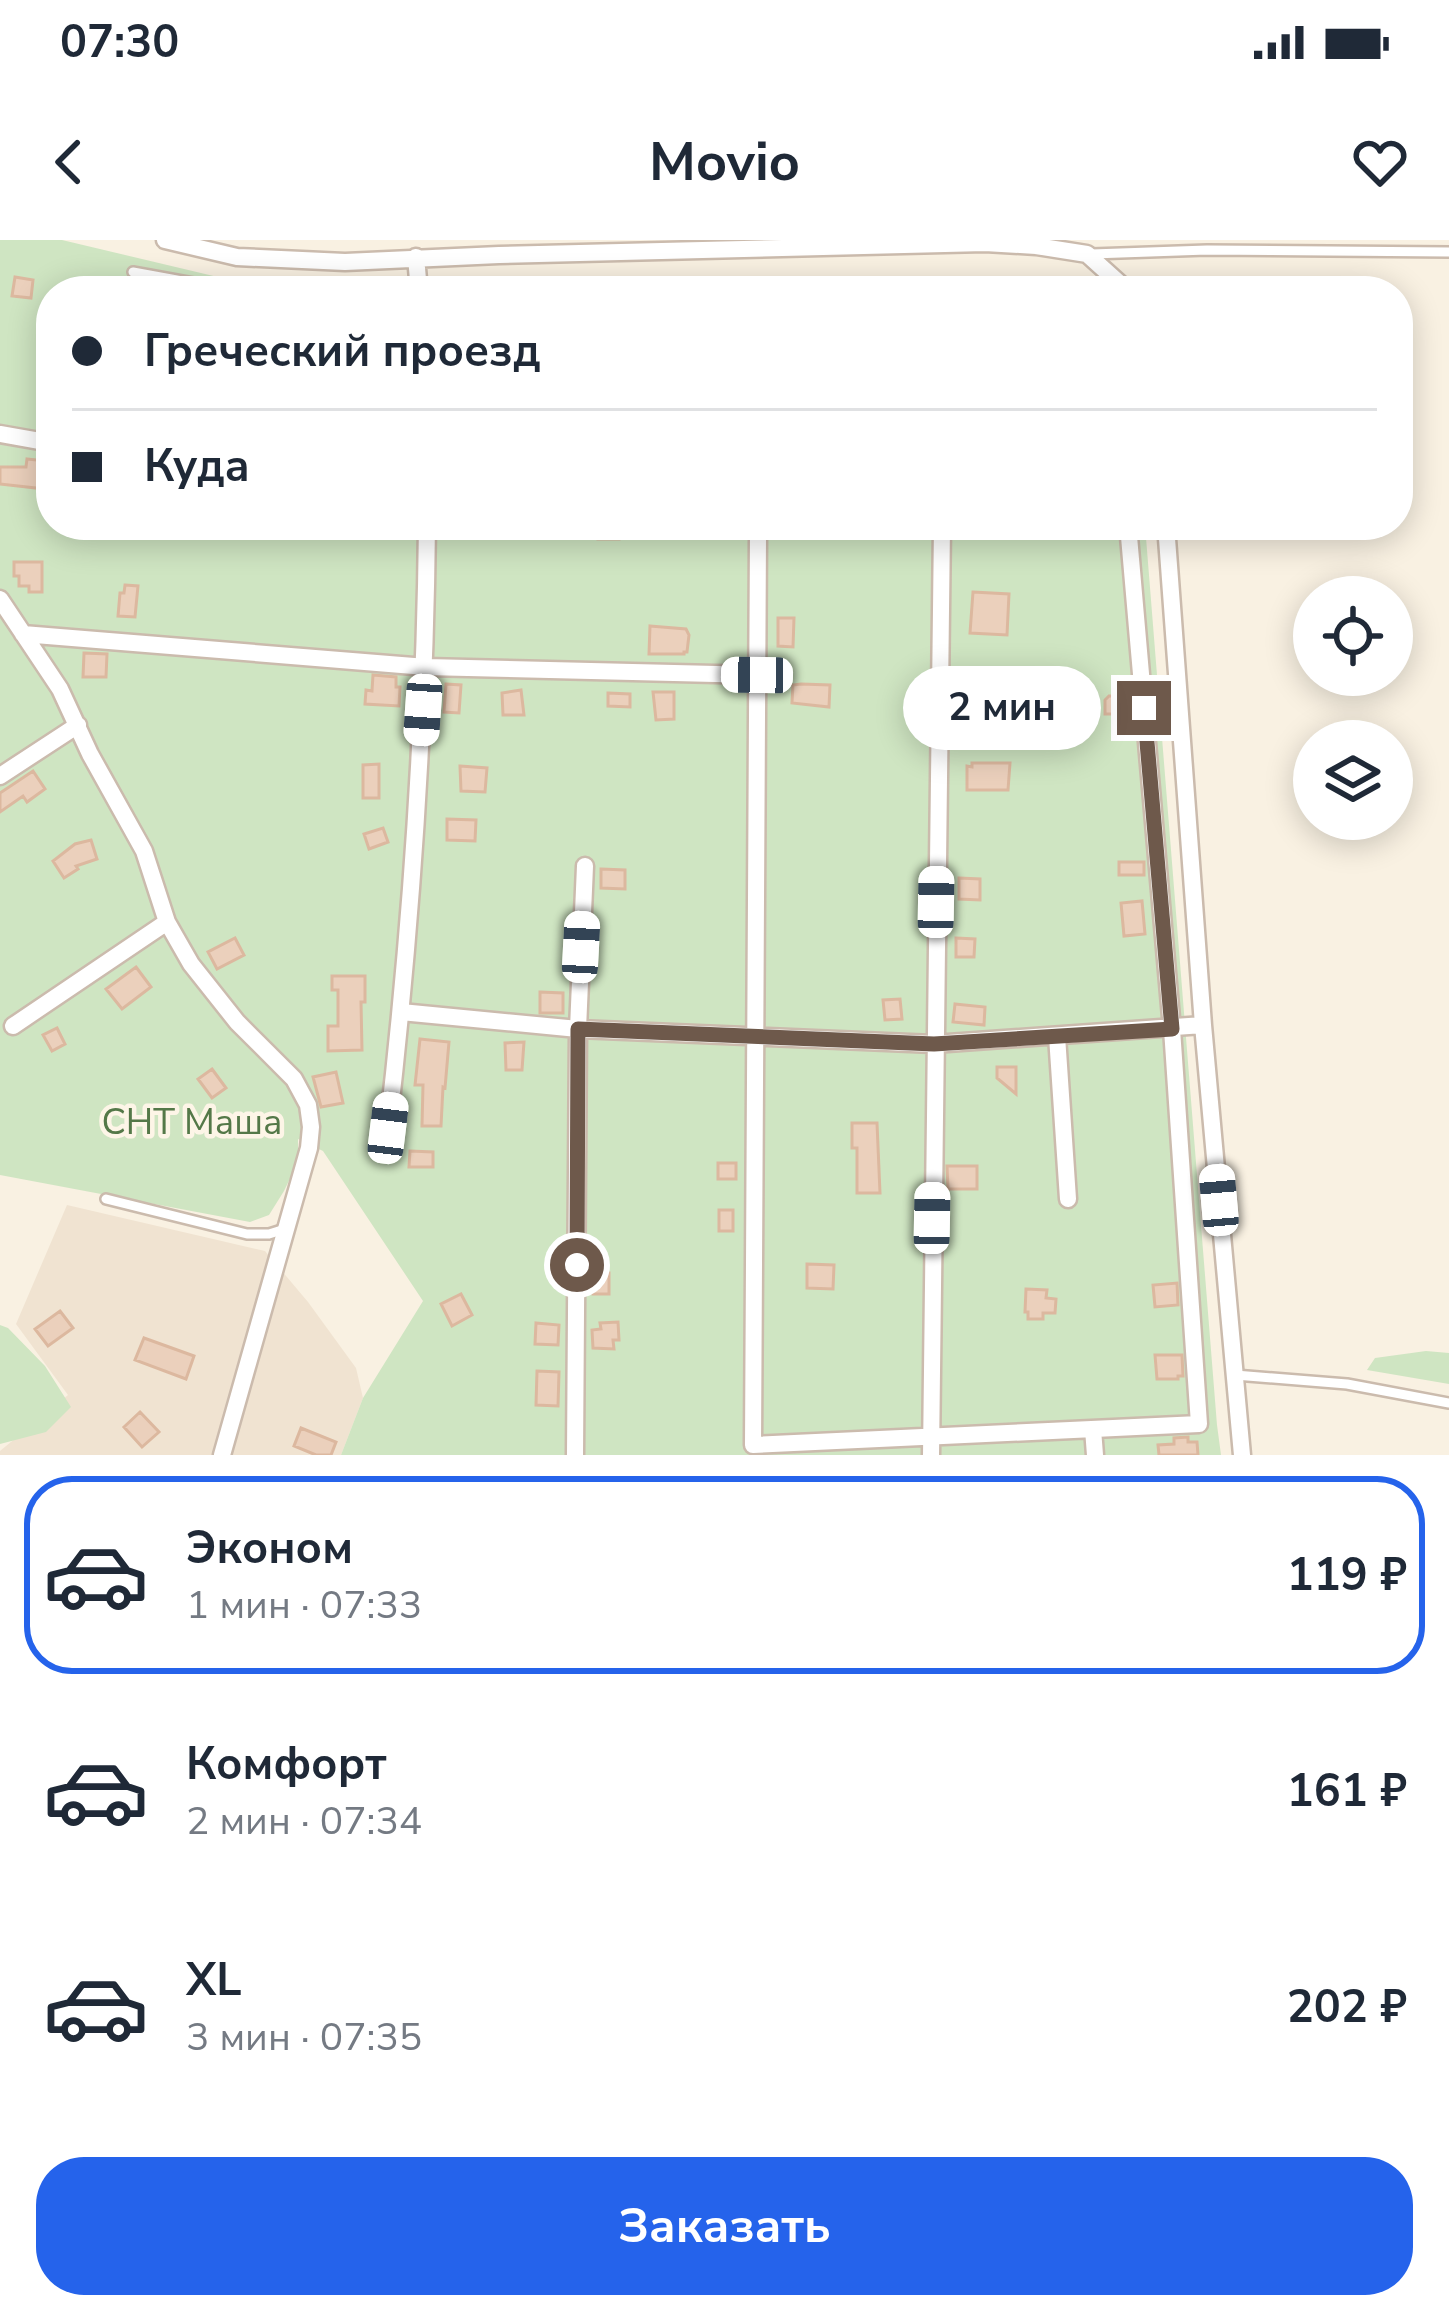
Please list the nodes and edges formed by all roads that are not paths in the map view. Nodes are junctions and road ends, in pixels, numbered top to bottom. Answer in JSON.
{"nodes":[{"id":1,"x":165,"y":240,"type":"edge"},
{"id":2,"x":1036,"y":243,"type":"edge"},
{"id":3,"x":500,"y":247,"type":"edge"},
{"id":4,"x":1449,"y":252,"type":"edge"},
{"id":5,"x":1087,"y":254,"type":"junction"},
{"id":6,"x":416,"y":257,"type":"junction"},
{"id":7,"x":133,"y":272,"type":"dead end"},
{"id":8,"x":155,"y":276,"type":"edge"},
{"id":9,"x":418,"y":276,"type":"edge"},
{"id":10,"x":1111,"y":276,"type":"edge"},
{"id":11,"x":0,"y":434,"type":"edge"},
{"id":12,"x":36,"y":440,"type":"edge"},
{"id":13,"x":427,"y":540,"type":"edge"},
{"id":14,"x":758,"y":540,"type":"edge"},
{"id":15,"x":942,"y":540,"type":"edge"},
{"id":16,"x":1129,"y":540,"type":"edge"},
{"id":17,"x":1167,"y":540,"type":"edge"},
{"id":18,"x":0,"y":599,"type":"edge"},
{"id":19,"x":23,"y":634,"type":"junction"},
{"id":20,"x":426,"y":668,"type":"junction"},
{"id":21,"x":757,"y":675,"type":"junction"},
{"id":22,"x":77,"y":725,"type":"junction"},
{"id":23,"x":0,"y":776,"type":"edge"},
{"id":24,"x":585,"y":866,"type":"dead end"},
{"id":25,"x":167,"y":922,"type":"junction"},
{"id":26,"x":401,"y":1012,"type":"junction"},
{"id":27,"x":1203,"y":1025,"type":"junction"},
{"id":28,"x":13,"y":1027,"type":"dead end"},
{"id":29,"x":578,"y":1029,"type":"junction"},
{"id":30,"x":1172,"y":1029,"type":"junction"},
{"id":31,"x":756,"y":1036,"type":"junction"},
{"id":32,"x":1057,"y":1036,"type":"junction"},
{"id":33,"x":934,"y":1044,"type":"junction"},
{"id":34,"x":388,"y":1128,"type":"dead end"},
{"id":35,"x":106,"y":1199,"type":"dead end"},
{"id":36,"x":1068,"y":1199,"type":"dead end"},
{"id":37,"x":286,"y":1229,"type":"junction"},
{"id":38,"x":1234,"y":1375,"type":"junction"},
{"id":39,"x":1449,"y":1403,"type":"edge"},
{"id":40,"x":1093,"y":1429,"type":"junction"},
{"id":41,"x":931,"y":1446,"type":"edge"},
{"id":42,"x":222,"y":1455,"type":"edge"},
{"id":43,"x":575,"y":1455,"type":"edge"},
{"id":44,"x":1094,"y":1455,"type":"edge"},
{"id":45,"x":1242,"y":1455,"type":"edge"}],
"edges":[{"from":1,"to":6,"type":"street"},
{"from":2,"to":3,"type":"street"},
{"from":2,"to":5,"type":"street"},
{"from":3,"to":6,"type":"street"},
{"from":4,"to":5,"type":"lane"},
{"from":5,"to":10,"type":"street"},
{"from":6,"to":9,"type":"street"},
{"from":7,"to":8,"type":"lane"},
{"from":11,"to":12,"type":"street"},
{"from":13,"to":20,"type":"street"},
{"from":14,"to":21,"type":"street"},
{"from":15,"to":33,"type":"street"},
{"from":16,"to":30,"type":"street"},
{"from":17,"to":27,"type":"street"},
{"from":18,"to":19,"type":"street"},
{"from":19,"to":20,"type":"street"},
{"from":19,"to":22,"type":"street"},
{"from":20,"to":21,"type":"street"},
{"from":20,"to":26,"type":"street"},
{"from":21,"to":31,"type":"street"},
{"from":22,"to":23,"type":"street"},
{"from":22,"to":25,"type":"street"},
{"from":24,"to":29,"type":"street"},
{"from":25,"to":28,"type":"street"},
{"from":25,"to":37,"type":"street"},
{"from":26,"to":29,"type":"street"},
{"from":26,"to":34,"type":"street"},
{"from":27,"to":30,"type":"street"},
{"from":27,"to":38,"type":"street"},
{"from":29,"to":31,"type":"street"},
{"from":29,"to":43,"type":"street"},
{"from":30,"to":32,"type":"street"},
{"from":30,"to":40,"type":"street"},
{"from":31,"to":33,"type":"street"},
{"from":31,"to":41,"type":"street"},
{"from":32,"to":33,"type":"street"},
{"from":32,"to":36,"type":"street"},
{"from":33,"to":41,"type":"street"},
{"from":35,"to":37,"type":"lane"},
{"from":37,"to":42,"type":"street"},
{"from":38,"to":39,"type":"lane"},
{"from":38,"to":45,"type":"street"},
{"from":40,"to":41,"type":"street"},
{"from":40,"to":44,"type":"street"}]}
